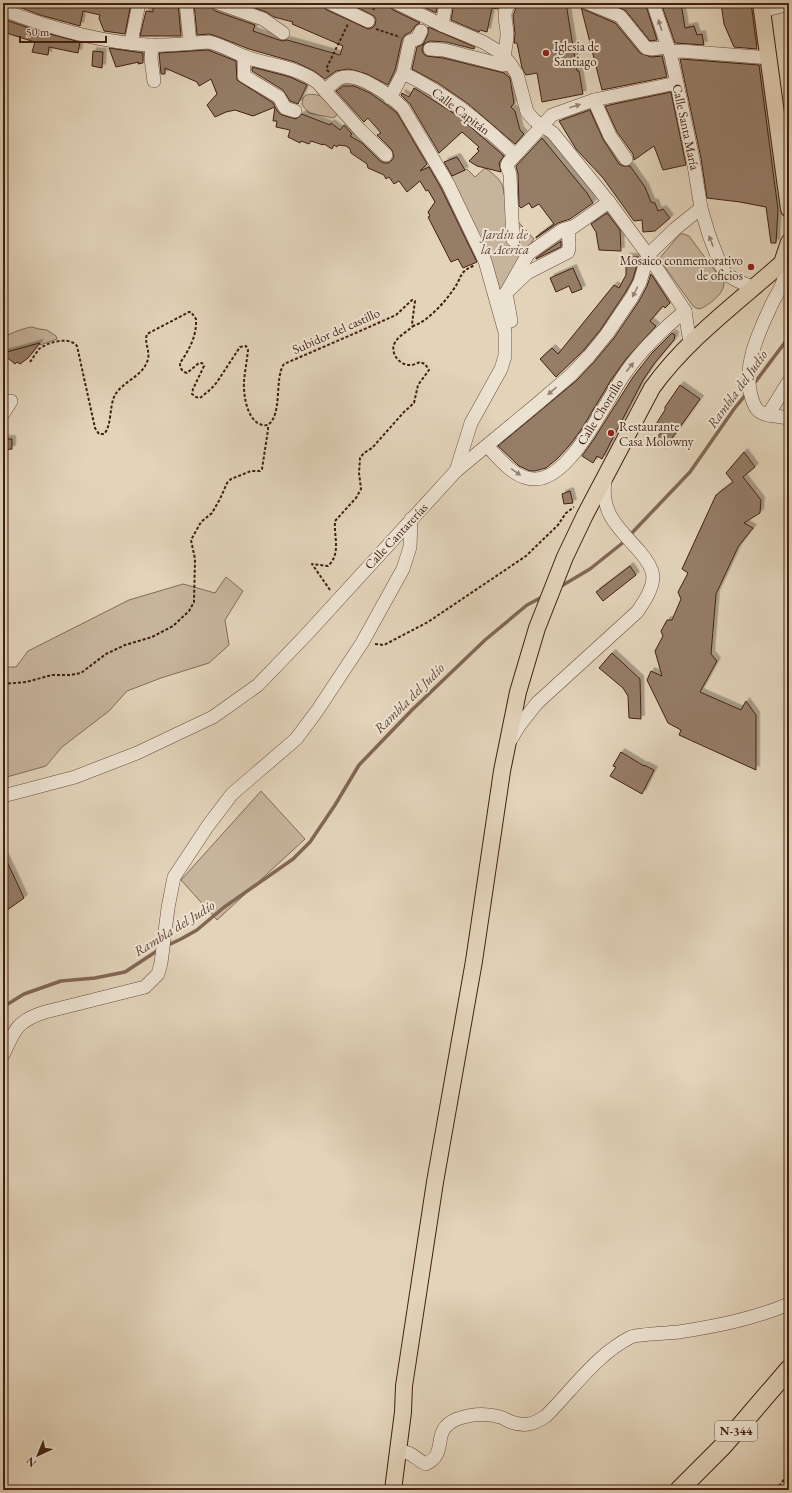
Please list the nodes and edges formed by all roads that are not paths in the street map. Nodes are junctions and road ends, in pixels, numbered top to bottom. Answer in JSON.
{"nodes":[{"id":1,"x":139,"y":3,"type":"edge"},
{"id":2,"x":186,"y":3,"type":"edge"},
{"id":3,"x":218,"y":3,"type":"edge"},
{"id":4,"x":330,"y":3,"type":"edge"},
{"id":5,"x":397,"y":3,"type":"edge"},
{"id":6,"x":446,"y":3,"type":"edge"},
{"id":7,"x":510,"y":3,"type":"edge"},
{"id":8,"x":588,"y":3,"type":"edge"},
{"id":9,"x":653,"y":3,"type":"edge"},
{"id":10,"x":789,"y":4,"type":"edge"},
{"id":11,"x":762,"y":7,"type":"edge"},
{"id":12,"x":3,"y":10,"type":"edge"},
{"id":13,"x":368,"y":21,"type":"road end"},
{"id":14,"x":442,"y":25,"type":"junction"},
{"id":15,"x":421,"y":31,"type":"dead end"},
{"id":16,"x":283,"y":33,"type":"dead end"},
{"id":17,"x":131,"y":43,"type":"junction"},
{"id":18,"x":190,"y":43,"type":"junction"},
{"id":19,"x":152,"y":45,"type":"junction"},
{"id":20,"x":430,"y":49,"type":"dead end"},
{"id":21,"x":669,"y":49,"type":"junction"},
{"id":22,"x":244,"y":56,"type":"junction"},
{"id":23,"x":769,"y":58,"type":"junction"},
{"id":24,"x":507,"y":60,"type":"junction"},
{"id":25,"x":403,"y":73,"type":"junction"},
{"id":26,"x":154,"y":81,"type":"dead end"},
{"id":27,"x":676,"y":83,"type":"junction"},
{"id":28,"x":325,"y":91,"type":"junction"},
{"id":29,"x":390,"y":98,"type":"junction"},
{"id":30,"x":594,"y":100,"type":"junction"},
{"id":31,"x":295,"y":111,"type":"dead end"},
{"id":32,"x":542,"y":126,"type":"junction"},
{"id":33,"x":386,"y":155,"type":"dead end"},
{"id":34,"x":515,"y":155,"type":"junction"},
{"id":35,"x":626,"y":159,"type":"dead end"},
{"id":36,"x":609,"y":202,"type":"junction"},
{"id":37,"x":701,"y":208,"type":"junction"},
{"id":38,"x":789,"y":209,"type":"edge"},
{"id":39,"x":572,"y":227,"type":"junction"},
{"id":40,"x":513,"y":240,"type":"dead end"},
{"id":41,"x":789,"y":242,"type":"edge"},
{"id":42,"x":648,"y":255,"type":"junction"},
{"id":43,"x":786,"y":261,"type":"edge"},
{"id":44,"x":754,"y":288,"type":"junction"},
{"id":45,"x":506,"y":293,"type":"junction"},
{"id":46,"x":685,"y":311,"type":"junction"},
{"id":47,"x":503,"y":323,"type":"junction"},
{"id":48,"x":692,"y":342,"type":"junction"},
{"id":49,"x":789,"y":381,"type":"edge"},
{"id":50,"x":11,"y":401,"type":"dead end"},
{"id":51,"x":3,"y":414,"type":"edge"},
{"id":52,"x":768,"y":415,"type":"junction"},
{"id":53,"x":789,"y":418,"type":"edge"},
{"id":54,"x":487,"y":446,"type":"junction"},
{"id":55,"x":456,"y":471,"type":"junction"},
{"id":56,"x":606,"y":475,"type":"junction"},
{"id":57,"x":411,"y":520,"type":"junction"},
{"id":58,"x":507,"y":746,"type":"junction"},
{"id":59,"x":3,"y":796,"type":"edge"},
{"id":60,"x":3,"y":1054,"type":"edge"},
{"id":61,"x":789,"y":1304,"type":"edge"},
{"id":62,"x":789,"y":1369,"type":"edge"},
{"id":63,"x":404,"y":1386,"type":"junction"},
{"id":64,"x":723,"y":1446,"type":"junction"},
{"id":65,"x":398,"y":1451,"type":"junction"},
{"id":66,"x":383,"y":1490,"type":"edge"},
{"id":67,"x":393,"y":1490,"type":"edge"},
{"id":68,"x":679,"y":1490,"type":"edge"},
{"id":69,"x":687,"y":1490,"type":"edge"}],
"edges":[{"from":1,"to":17,"type":"street"},
{"from":2,"to":18,"type":"street"},
{"from":3,"to":16,"type":"street"},
{"from":4,"to":13,"type":"street"},
{"from":5,"to":14,"type":"street"},
{"from":6,"to":14,"type":"street"},
{"from":7,"to":24,"type":"street"},
{"from":8,"to":21,"type":"street"},
{"from":21,"to":9,"type":"street","name":"Calle Santa María","one_way":true},
{"from":10,"to":11,"type":"street"},
{"from":11,"to":23,"type":"main road"},
{"from":12,"to":17,"type":"street"},
{"from":14,"to":24,"type":"street"},
{"from":15,"to":25,"type":"street"},
{"from":17,"to":19,"type":"street"},
{"from":18,"to":19,"type":"street"},
{"from":18,"to":22,"type":"street"},
{"from":19,"to":26,"type":"street"},
{"from":20,"to":24,"type":"street"},
{"from":21,"to":23,"type":"street"},
{"from":21,"to":27,"type":"street","name":"Calle Santa María"},
{"from":22,"to":28,"type":"street"},
{"from":22,"to":31,"type":"street"},
{"from":23,"to":38,"type":"main road"},
{"from":24,"to":32,"type":"street"},
{"from":25,"to":29,"type":"street"},
{"from":25,"to":34,"type":"street","name":"Calle Capitán"},
{"from":27,"to":30,"type":"street"},
{"from":27,"to":37,"type":"street","name":"Calle Santa María"},
{"from":28,"to":29,"type":"street"},
{"from":28,"to":33,"type":"street"},
{"from":29,"to":47,"type":"street"},
{"from":32,"to":30,"type":"street","one_way":true},
{"from":30,"to":35,"type":"street"},
{"from":32,"to":34,"type":"street"},
{"from":32,"to":36,"type":"street"},
{"from":34,"to":40,"type":"street"},
{"from":36,"to":39,"type":"street"},
{"from":36,"to":42,"type":"street"},
{"from":37,"to":42,"type":"street"},
{"from":44,"to":37,"type":"street","name":"Calle Santa María","one_way":true},
{"from":39,"to":45,"type":"street"},
{"from":39,"to":45,"type":"street"},
{"from":41,"to":43,"type":"main road"},
{"from":42,"to":46,"type":"street"},
{"from":42,"to":54,"type":"street","name":"Calle Cantarerías","one_way":true},
{"from":43,"to":44,"type":"main road"},
{"from":43,"to":52,"type":"street"},
{"from":44,"to":48,"type":"main road"},
{"from":45,"to":47,"type":"street"},
{"from":46,"to":48,"type":"street"},
{"from":54,"to":46,"type":"street","name":"Calle Chorrillo","one_way":true},
{"from":47,"to":55,"type":"street"},
{"from":48,"to":56,"type":"main road"},
{"from":49,"to":52,"type":"street"},
{"from":50,"to":51,"type":"street"},
{"from":52,"to":53,"type":"street"},
{"from":54,"to":55,"type":"street","name":"Calle Cantarerías"},
{"from":55,"to":57,"type":"street","name":"Calle Cantarerías"},
{"from":56,"to":58,"type":"main road"},
{"from":56,"to":58,"type":"street"},
{"from":57,"to":59,"type":"street","name":"Calle Cantarerías"},
{"from":57,"to":60,"type":"street"},
{"from":58,"to":63,"type":"main road"},
{"from":61,"to":65,"type":"street"},
{"from":62,"to":64,"type":"highway","number":"N-344"},
{"from":63,"to":65,"type":"main road"},
{"from":63,"to":66,"type":"main road"},
{"from":64,"to":68,"type":"highway","number":"N-344"},
{"from":64,"to":69,"type":"highway"},
{"from":65,"to":67,"type":"main road"}]}
